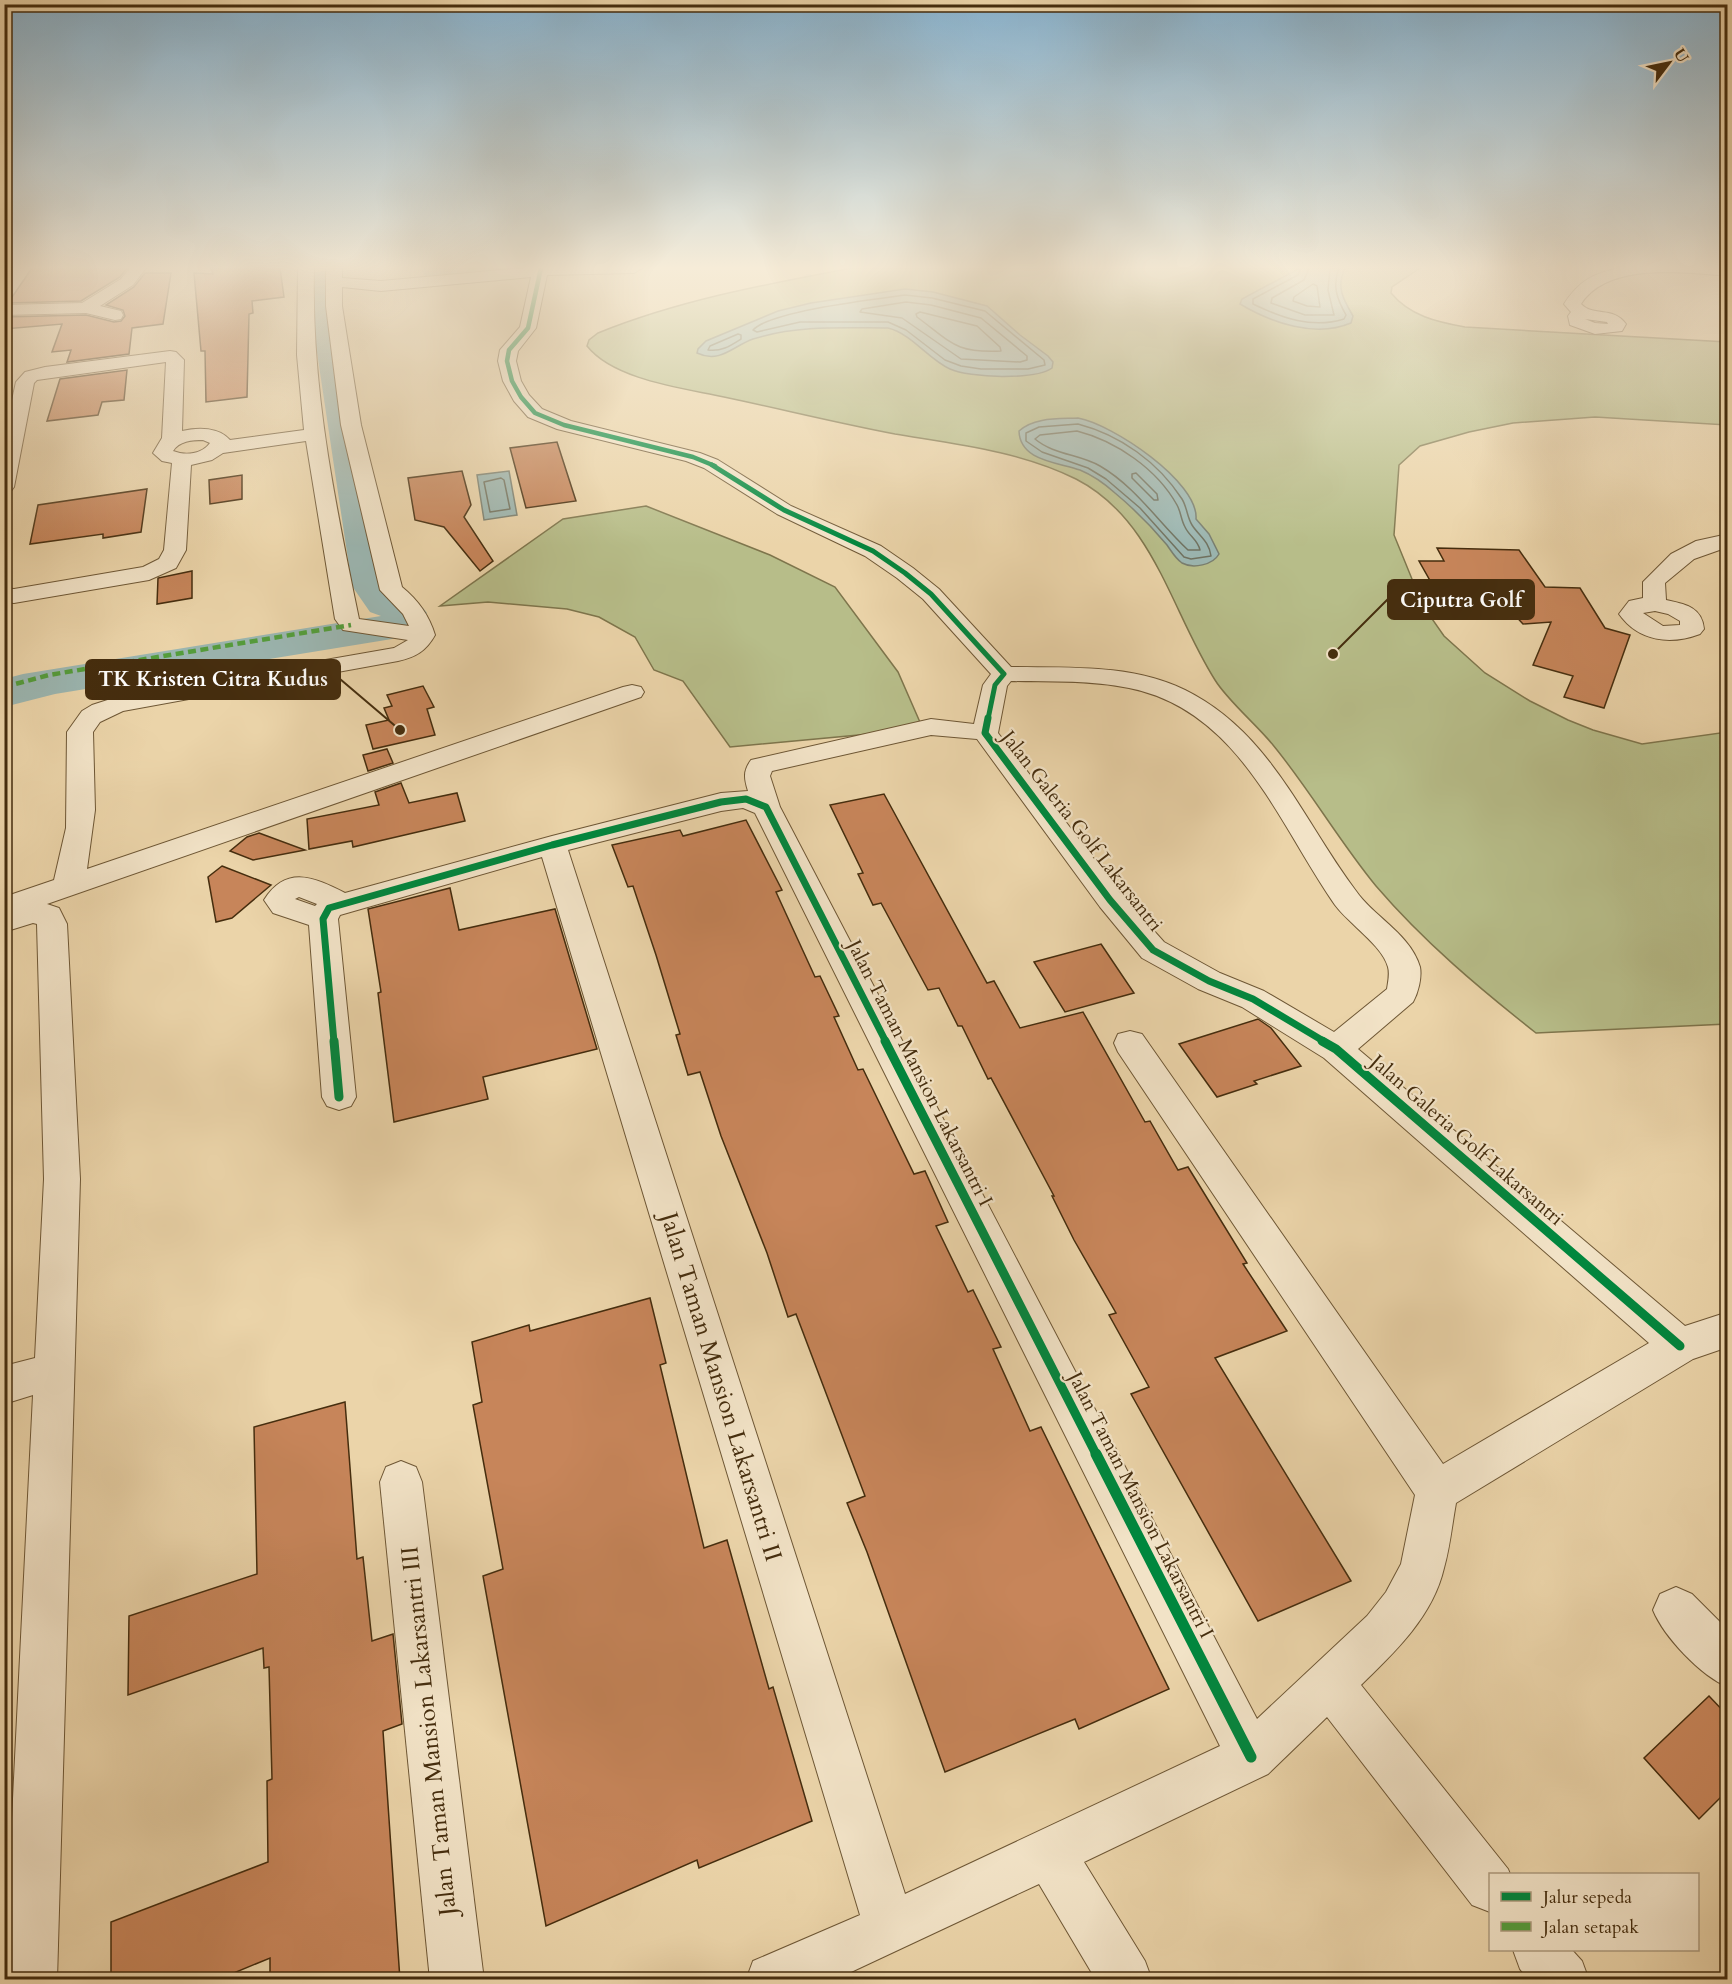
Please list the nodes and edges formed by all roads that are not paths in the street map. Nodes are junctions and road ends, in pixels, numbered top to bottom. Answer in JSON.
{"nodes":[{"id":1,"x":140,"y":361,"type":"edge"},
{"id":2,"x":175,"y":361,"type":"edge"},
{"id":3,"x":313,"y":361,"type":"edge"},
{"id":4,"x":331,"y":361,"type":"edge"},
{"id":5,"x":507,"y":361,"type":"edge"},
{"id":6,"x":328,"y":428,"type":"junction"},
{"id":7,"x":177,"y":450,"type":"junction"},
{"id":8,"x":4,"y":487,"type":"edge"},
{"id":9,"x":1728,"y":540,"type":"edge"},
{"id":10,"x":4,"y":595,"type":"edge"},
{"id":11,"x":1655,"y":604,"type":"dead end"},
{"id":12,"x":416,"y":634,"type":"junction"},
{"id":13,"x":1004,"y":674,"type":"junction"},
{"id":14,"x":632,"y":692,"type":"dead end"},
{"id":15,"x":986,"y":733,"type":"junction"},
{"id":16,"x":766,"y":807,"type":"junction"},
{"id":17,"x":552,"y":845,"type":"junction"},
{"id":18,"x":67,"y":886,"type":"junction"},
{"id":19,"x":4,"y":908,"type":"edge"},
{"id":20,"x":4,"y":922,"type":"edge"},
{"id":21,"x":1130,"y":1043,"type":"dead end"},
{"id":22,"x":1336,"y":1049,"type":"junction"},
{"id":23,"x":339,"y":1096,"type":"dead end"},
{"id":24,"x":1728,"y":1329,"type":"edge"},
{"id":25,"x":1680,"y":1346,"type":"junction"},
{"id":26,"x":54,"y":1371,"type":"junction"},
{"id":27,"x":4,"y":1385,"type":"edge"},
{"id":28,"x":400,"y":1482,"type":"dead end"},
{"id":29,"x":1437,"y":1491,"type":"junction"},
{"id":30,"x":1676,"y":1610,"type":"dead end"},
{"id":31,"x":1728,"y":1664,"type":"edge"},
{"id":32,"x":1329,"y":1682,"type":"junction"},
{"id":33,"x":1251,"y":1757,"type":"junction"},
{"id":34,"x":1049,"y":1853,"type":"junction"},
{"id":35,"x":1489,"y":1884,"type":"edge"},
{"id":36,"x":890,"y":1928,"type":"junction"},
{"id":37,"x":1540,"y":1951,"type":"edge"},
{"id":38,"x":30,"y":1980,"type":"edge"},
{"id":39,"x":457,"y":1980,"type":"edge"},
{"id":40,"x":772,"y":1980,"type":"edge"},
{"id":41,"x":1126,"y":1980,"type":"edge"},
{"id":42,"x":1563,"y":1980,"type":"edge"}],
"edges":[{"from":1,"to":8,"type":"street"},
{"from":2,"to":7,"type":"street"},
{"from":3,"to":6,"type":"street"},
{"from":4,"to":6,"type":"street"},
{"from":5,"to":13,"type":"street"},
{"from":6,"to":7,"type":"street"},
{"from":6,"to":12,"type":"street"},
{"from":6,"to":12,"type":"street"},
{"from":7,"to":10,"type":"street"},
{"from":9,"to":11,"type":"street"},
{"from":12,"to":18,"type":"street"},
{"from":13,"to":15,"type":"street","name":"Jalan Galeria Golf Lakarsantri"},
{"from":13,"to":22,"type":"street"},
{"from":14,"to":18,"type":"street"},
{"from":15,"to":16,"type":"street","name":"Jalan Taman Mansion Lakarsantri I"},
{"from":15,"to":22,"type":"street","name":"Jalan Galeria Golf Lakarsantri"},
{"from":16,"to":17,"type":"street"},
{"from":16,"to":33,"type":"street","name":"Jalan Taman Mansion Lakarsantri I"},
{"from":17,"to":23,"type":"street"},
{"from":17,"to":36,"type":"street","name":"Jalan Taman Mansion Lakarsantri II"},
{"from":18,"to":19,"type":"street"},
{"from":20,"to":26,"type":"street"},
{"from":21,"to":29,"type":"street"},
{"from":22,"to":25,"type":"street","name":"Jalan Galeria Golf Lakarsantri"},
{"from":24,"to":25,"type":"street"},
{"from":25,"to":29,"type":"street"},
{"from":26,"to":27,"type":"street"},
{"from":26,"to":38,"type":"street"},
{"from":28,"to":39,"type":"street","name":"Jalan Taman Mansion Lakarsantri III"},
{"from":29,"to":32,"type":"street"},
{"from":30,"to":31,"type":"street"},
{"from":32,"to":33,"type":"street"},
{"from":32,"to":35,"type":"street"},
{"from":33,"to":34,"type":"street"},
{"from":34,"to":36,"type":"street"},
{"from":34,"to":41,"type":"street"},
{"from":36,"to":40,"type":"street"},
{"from":37,"to":42,"type":"street"}]}
